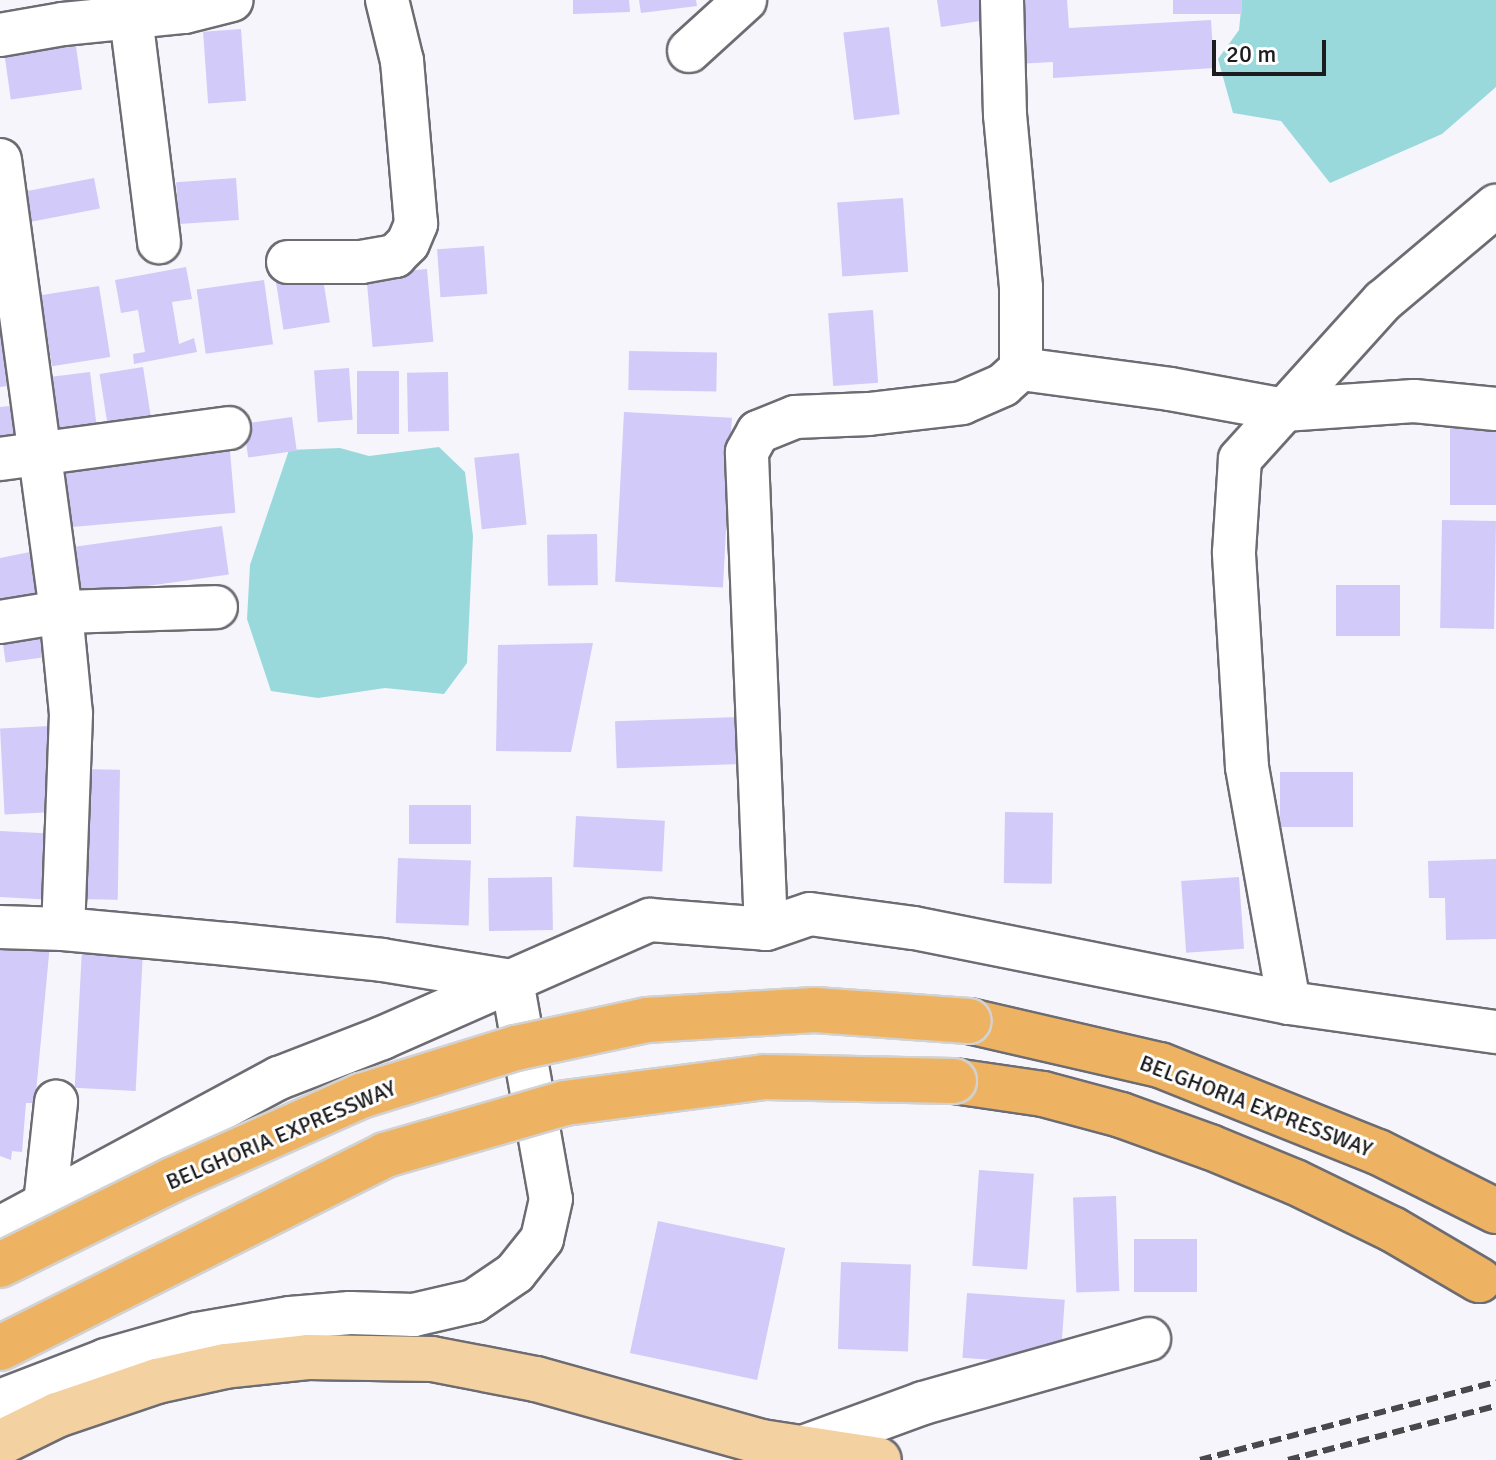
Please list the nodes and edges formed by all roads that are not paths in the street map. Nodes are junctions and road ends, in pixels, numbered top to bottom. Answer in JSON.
{"nodes":[{"id":1,"x":232,"y":0,"type":"edge"},
{"id":2,"x":387,"y":0,"type":"edge"},
{"id":3,"x":745,"y":0,"type":"edge"},
{"id":4,"x":1002,"y":0,"type":"edge"},
{"id":5,"x":131,"y":17,"type":"junction"},
{"id":6,"x":0,"y":35,"type":"edge"},
{"id":7,"x":689,"y":51,"type":"dead end"},
{"id":8,"x":0,"y":160,"type":"edge"},
{"id":9,"x":1496,"y":206,"type":"edge"},
{"id":10,"x":159,"y":242,"type":"dead end"},
{"id":11,"x":288,"y":262,"type":"dead end"},
{"id":12,"x":8,"y":271,"type":"edge"},
{"id":13,"x":1021,"y":369,"type":"junction"},
{"id":14,"x":1496,"y":409,"type":"edge"},
{"id":15,"x":1284,"y":410,"type":"junction"},
{"id":16,"x":229,"y":428,"type":"dead end"},
{"id":17,"x":19,"y":456,"type":"edge"},
{"id":18,"x":216,"y":607,"type":"dead end"},
{"id":19,"x":61,"y":612,"type":"junction"},
{"id":20,"x":0,"y":622,"type":"edge"},
{"id":21,"x":0,"y":927,"type":"edge"},
{"id":22,"x":63,"y":929,"type":"junction"},
{"id":23,"x":766,"y":929,"type":"junction"},
{"id":24,"x":512,"y":981,"type":"junction"},
{"id":25,"x":1289,"y":1003,"type":"junction"},
{"id":26,"x":1496,"y":1032,"type":"edge"},
{"id":27,"x":56,"y":1102,"type":"dead end"},
{"id":28,"x":45,"y":1204,"type":"junction"},
{"id":29,"x":1496,"y":1211,"type":"edge"},
{"id":30,"x":0,"y":1228,"type":"edge"},
{"id":31,"x":0,"y":1265,"type":"edge"},
{"id":32,"x":1479,"y":1280,"type":"dead end"},
{"id":33,"x":1149,"y":1339,"type":"dead end"},
{"id":34,"x":0,"y":1348,"type":"edge"},
{"id":35,"x":0,"y":1401,"type":"edge"},
{"id":36,"x":0,"y":1443,"type":"edge"},
{"id":37,"x":777,"y":1450,"type":"edge"},
{"id":38,"x":879,"y":1460,"type":"edge"}],
"edges":[{"from":1,"to":5,"type":"street"},
{"from":2,"to":11,"type":"street"},
{"from":3,"to":7,"type":"street"},
{"from":4,"to":13,"type":"street"},
{"from":5,"to":6,"type":"street"},
{"from":5,"to":10,"type":"street"},
{"from":8,"to":12,"type":"street"},
{"from":9,"to":15,"type":"street"},
{"from":12,"to":17,"type":"street"},
{"from":13,"to":15,"type":"street"},
{"from":13,"to":23,"type":"street"},
{"from":14,"to":15,"type":"street"},
{"from":15,"to":25,"type":"street"},
{"from":16,"to":17,"type":"street"},
{"from":17,"to":19,"type":"street"},
{"from":18,"to":19,"type":"street"},
{"from":19,"to":20,"type":"street"},
{"from":19,"to":22,"type":"street"},
{"from":21,"to":22,"type":"street"},
{"from":22,"to":24,"type":"street"},
{"from":23,"to":24,"type":"street"},
{"from":23,"to":25,"type":"street"},
{"from":24,"to":28,"type":"street"},
{"from":24,"to":35,"type":"street"},
{"from":25,"to":26,"type":"street"},
{"from":27,"to":28,"type":"street"},
{"from":28,"to":30,"type":"street"},
{"from":29,"to":31,"type":"highway","name":"BELGHORIA EXPRESSWAY","bridge":true},
{"from":32,"to":34,"type":"highway","bridge":true},
{"from":33,"to":37,"type":"street"},
{"from":36,"to":37,"type":"main road"},
{"from":37,"to":38,"type":"main road"}]}
